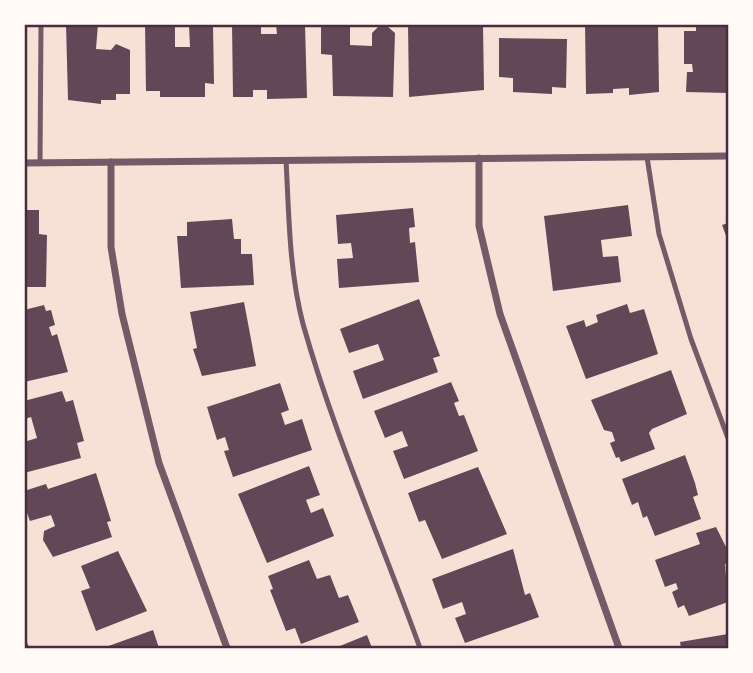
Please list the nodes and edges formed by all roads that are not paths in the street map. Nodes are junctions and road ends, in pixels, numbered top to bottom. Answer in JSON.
{"nodes":[{"id":1,"x":41,"y":24,"type":"edge"},
{"id":2,"x":729,"y":156,"type":"edge"},
{"id":3,"x":647,"y":157,"type":"junction"},
{"id":4,"x":480,"y":158,"type":"junction"},
{"id":5,"x":286,"y":160,"type":"junction"},
{"id":6,"x":40,"y":162,"type":"junction"},
{"id":7,"x":111,"y":162,"type":"junction"},
{"id":8,"x":24,"y":163,"type":"edge"},
{"id":9,"x":729,"y":438,"type":"edge"},
{"id":10,"x":24,"y":642,"type":"edge"},
{"id":11,"x":27,"y":649,"type":"edge"},
{"id":12,"x":227,"y":649,"type":"edge"},
{"id":13,"x":420,"y":649,"type":"edge"},
{"id":14,"x":619,"y":649,"type":"edge"}],
"edges":[{"from":1,"to":6,"type":"lane"},
{"from":2,"to":3,"type":"street"},
{"from":3,"to":4,"type":"street"},
{"from":3,"to":9,"type":"lane"},
{"from":4,"to":5,"type":"street"},
{"from":4,"to":14,"type":"street"},
{"from":5,"to":7,"type":"street"},
{"from":5,"to":13,"type":"lane"},
{"from":6,"to":7,"type":"street"},
{"from":6,"to":8,"type":"street"},
{"from":7,"to":12,"type":"street"},
{"from":10,"to":11,"type":"lane"}]}
